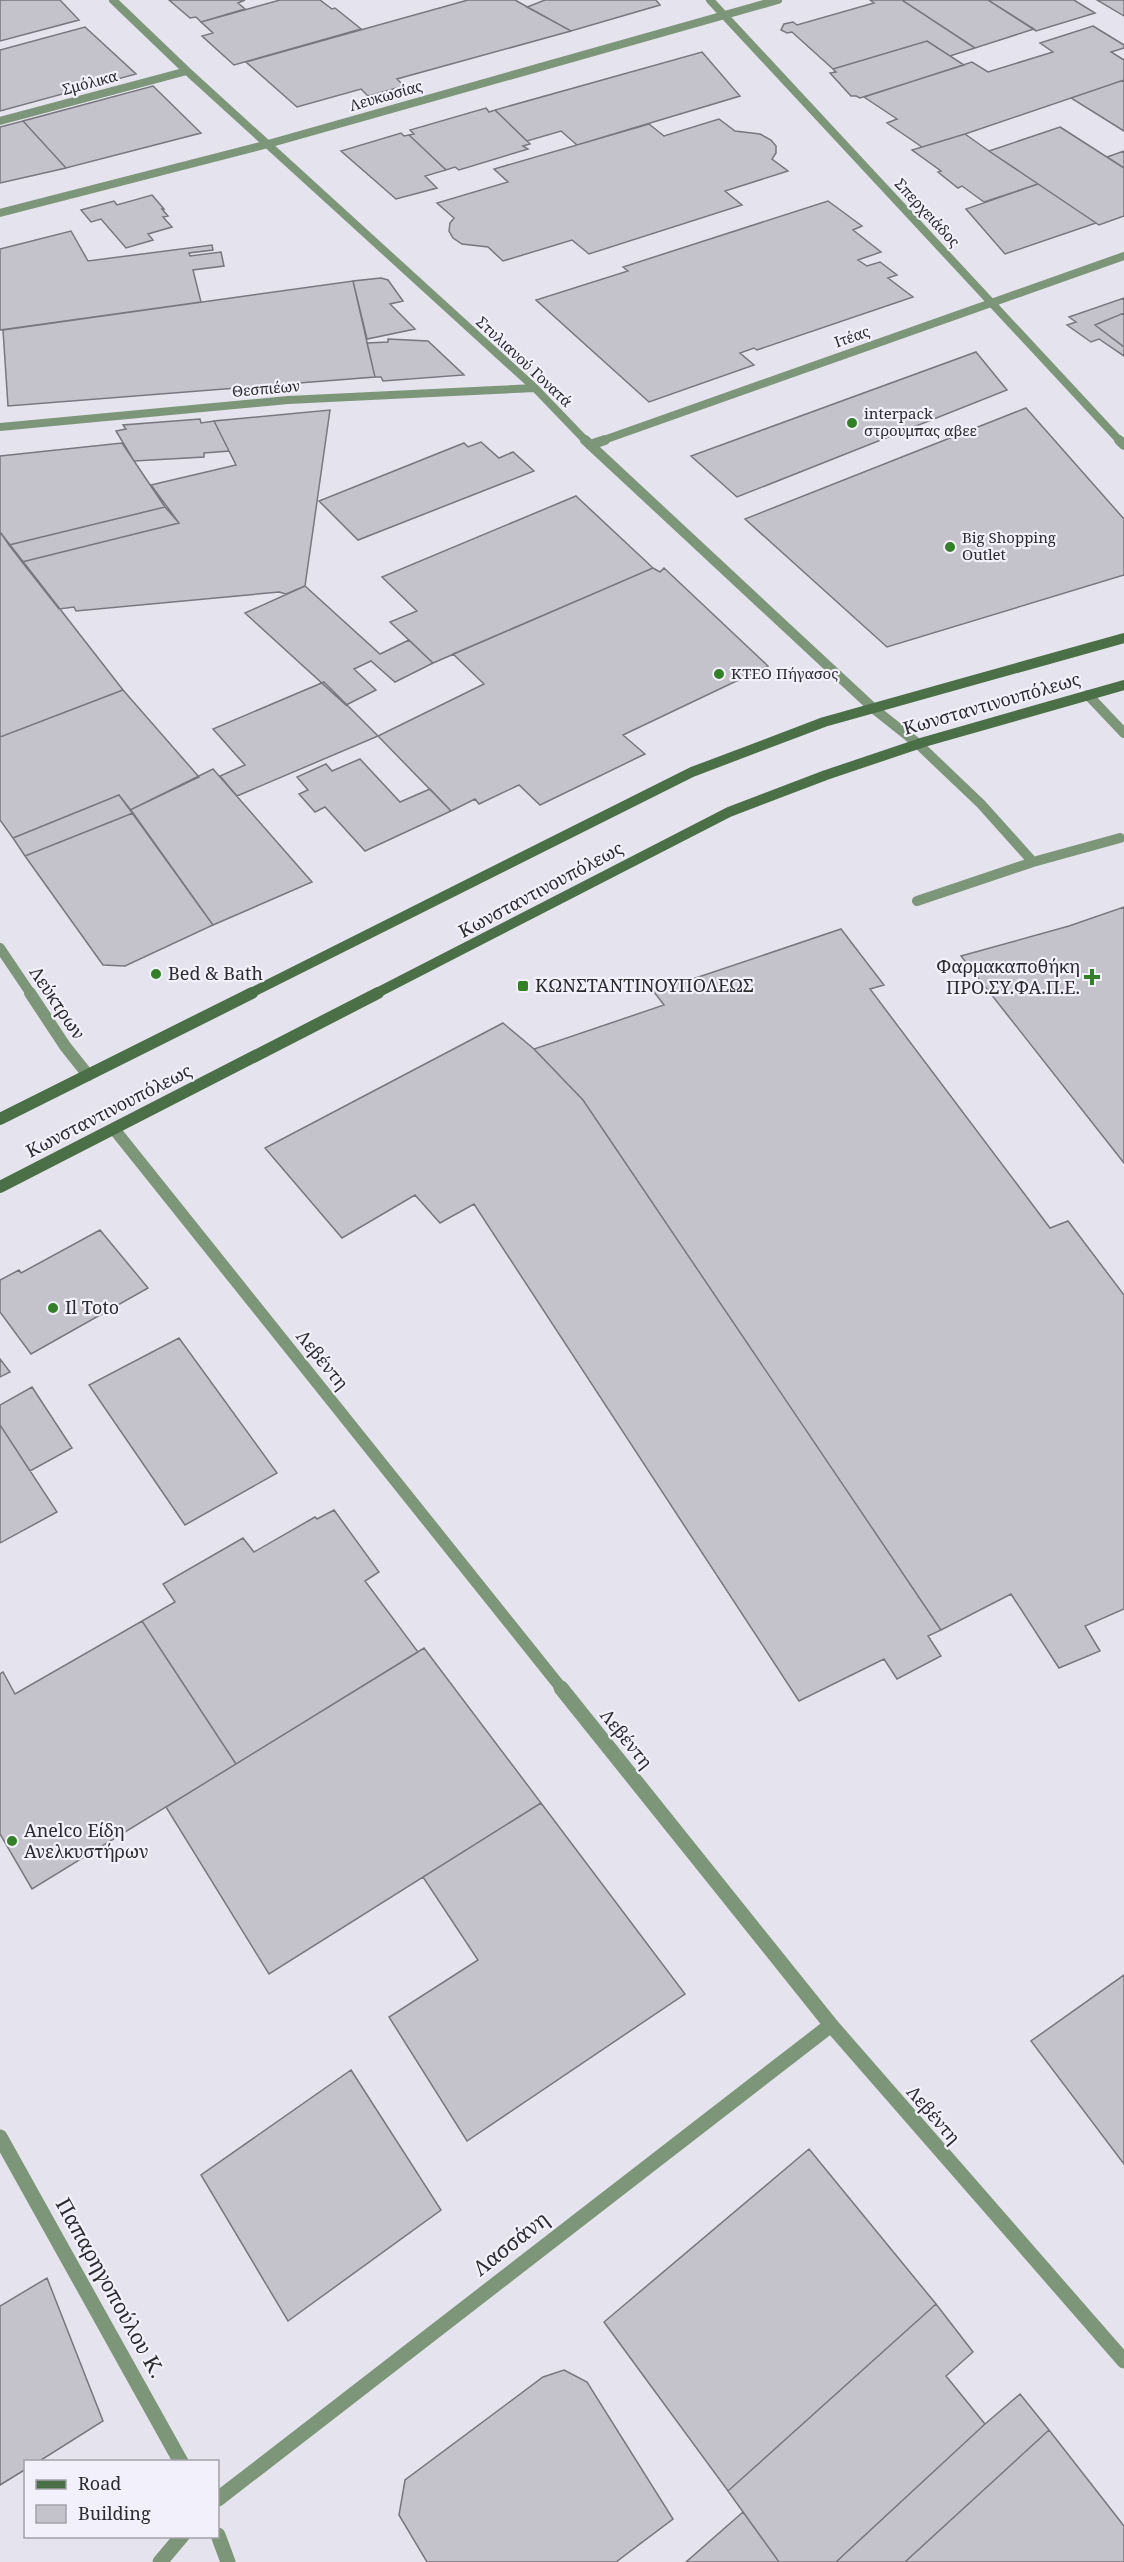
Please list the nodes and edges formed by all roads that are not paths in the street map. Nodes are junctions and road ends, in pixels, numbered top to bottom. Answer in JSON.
{"nodes":[{"id":1,"x":113,"y":0,"type":"edge"},
{"id":2,"x":710,"y":0,"type":"edge"},
{"id":3,"x":778,"y":0,"type":"edge"},
{"id":4,"x":724,"y":15,"type":"junction"},
{"id":5,"x":187,"y":71,"type":"junction"},
{"id":6,"x":0,"y":121,"type":"edge"},
{"id":7,"x":268,"y":144,"type":"junction"},
{"id":8,"x":0,"y":213,"type":"edge"},
{"id":9,"x":1124,"y":256,"type":"edge"},
{"id":10,"x":991,"y":301,"type":"junction"},
{"id":11,"x":535,"y":388,"type":"junction"},
{"id":12,"x":0,"y":427,"type":"edge"},
{"id":13,"x":590,"y":445,"type":"junction"},
{"id":14,"x":1124,"y":445,"type":"edge"},
{"id":15,"x":1124,"y":638,"type":"edge"},
{"id":16,"x":1124,"y":686,"type":"edge"},
{"id":17,"x":1088,"y":695,"type":"junction"},
{"id":18,"x":873,"y":708,"type":"junction"},
{"id":19,"x":1124,"y":733,"type":"edge"},
{"id":20,"x":917,"y":743,"type":"junction"},
{"id":21,"x":1120,"y":838,"type":"dead end"},
{"id":22,"x":1033,"y":862,"type":"junction"},
{"id":23,"x":917,"y":901,"type":"dead end"},
{"id":24,"x":0,"y":948,"type":"edge"},
{"id":25,"x":88,"y":1075,"type":"junction"},
{"id":26,"x":0,"y":1119,"type":"edge"},
{"id":27,"x":114,"y":1129,"type":"junction"},
{"id":28,"x":0,"y":1187,"type":"edge"},
{"id":29,"x":831,"y":2025,"type":"junction"},
{"id":30,"x":0,"y":2137,"type":"edge"},
{"id":31,"x":1124,"y":2361,"type":"edge"},
{"id":32,"x":180,"y":2460,"type":"edge"},
{"id":33,"x":219,"y":2498,"type":"edge"},
{"id":34,"x":180,"y":2538,"type":"edge"},
{"id":35,"x":219,"y":2538,"type":"edge"},
{"id":36,"x":160,"y":2562,"type":"edge"},
{"id":37,"x":228,"y":2562,"type":"edge"}],
"edges":[{"from":1,"to":5,"type":"street","name":"Στυλιανού Γονατά"},
{"from":2,"to":4,"type":"street","name":"Σπερχειάδος"},
{"from":3,"to":4,"type":"street","name":"Λευκωσίας"},
{"from":4,"to":7,"type":"street","name":"Λευκωσίας"},
{"from":4,"to":10,"type":"street","name":"Σπερχειάδος"},
{"from":5,"to":6,"type":"street","name":"Σμόλικα"},
{"from":5,"to":7,"type":"street","name":"Στυλιανού Γονατά"},
{"from":7,"to":8,"type":"street","name":"Λευκωσίας"},
{"from":7,"to":11,"type":"street","name":"Στυλιανού Γονατά"},
{"from":9,"to":10,"type":"street","name":"Ιτέας"},
{"from":10,"to":13,"type":"street","name":"Ιτέας"},
{"from":10,"to":14,"type":"street","name":"Σπερχειάδος"},
{"from":11,"to":12,"type":"street","name":"Θεσπιέων"},
{"from":11,"to":13,"type":"street","name":"Στυλιανού Γονατά"},
{"from":13,"to":18,"type":"street","name":"Στυλιανού Γονατά"},
{"from":15,"to":18,"type":"main road","name":"Κωνσταντινουπόλεως"},
{"from":16,"to":17,"type":"main road","name":"Κωνσταντινουπόλεως"},
{"from":17,"to":19,"type":"street"},
{"from":17,"to":20,"type":"main road","name":"Κωνσταντινουπόλεως"},
{"from":18,"to":20,"type":"street","name":"Στυλιανού Γονατά"},
{"from":18,"to":25,"type":"main road","name":"Κωνσταντινουπόλεως"},
{"from":20,"to":22,"type":"street","name":"Στυλιανού Γονατά"},
{"from":20,"to":27,"type":"main road","name":"Κωνσταντινουπόλεως"},
{"from":21,"to":22,"type":"street"},
{"from":22,"to":23,"type":"street"},
{"from":24,"to":25,"type":"street","name":"Λεύκτρων"},
{"from":25,"to":26,"type":"main road","name":"Κωνσταντινουπόλεως"},
{"from":27,"to":28,"type":"main road","name":"Κωνσταντινουπόλεως"},
{"from":27,"to":29,"type":"street","name":"Λεβέντη"},
{"from":29,"to":31,"type":"street","name":"Λεβέντη"},
{"from":29,"to":33,"type":"street","name":"Λασσάνη"},
{"from":30,"to":32,"type":"street","name":"Παπαρηγοπούλου Κ."},
{"from":34,"to":36,"type":"street"},
{"from":35,"to":37,"type":"street"}]}
